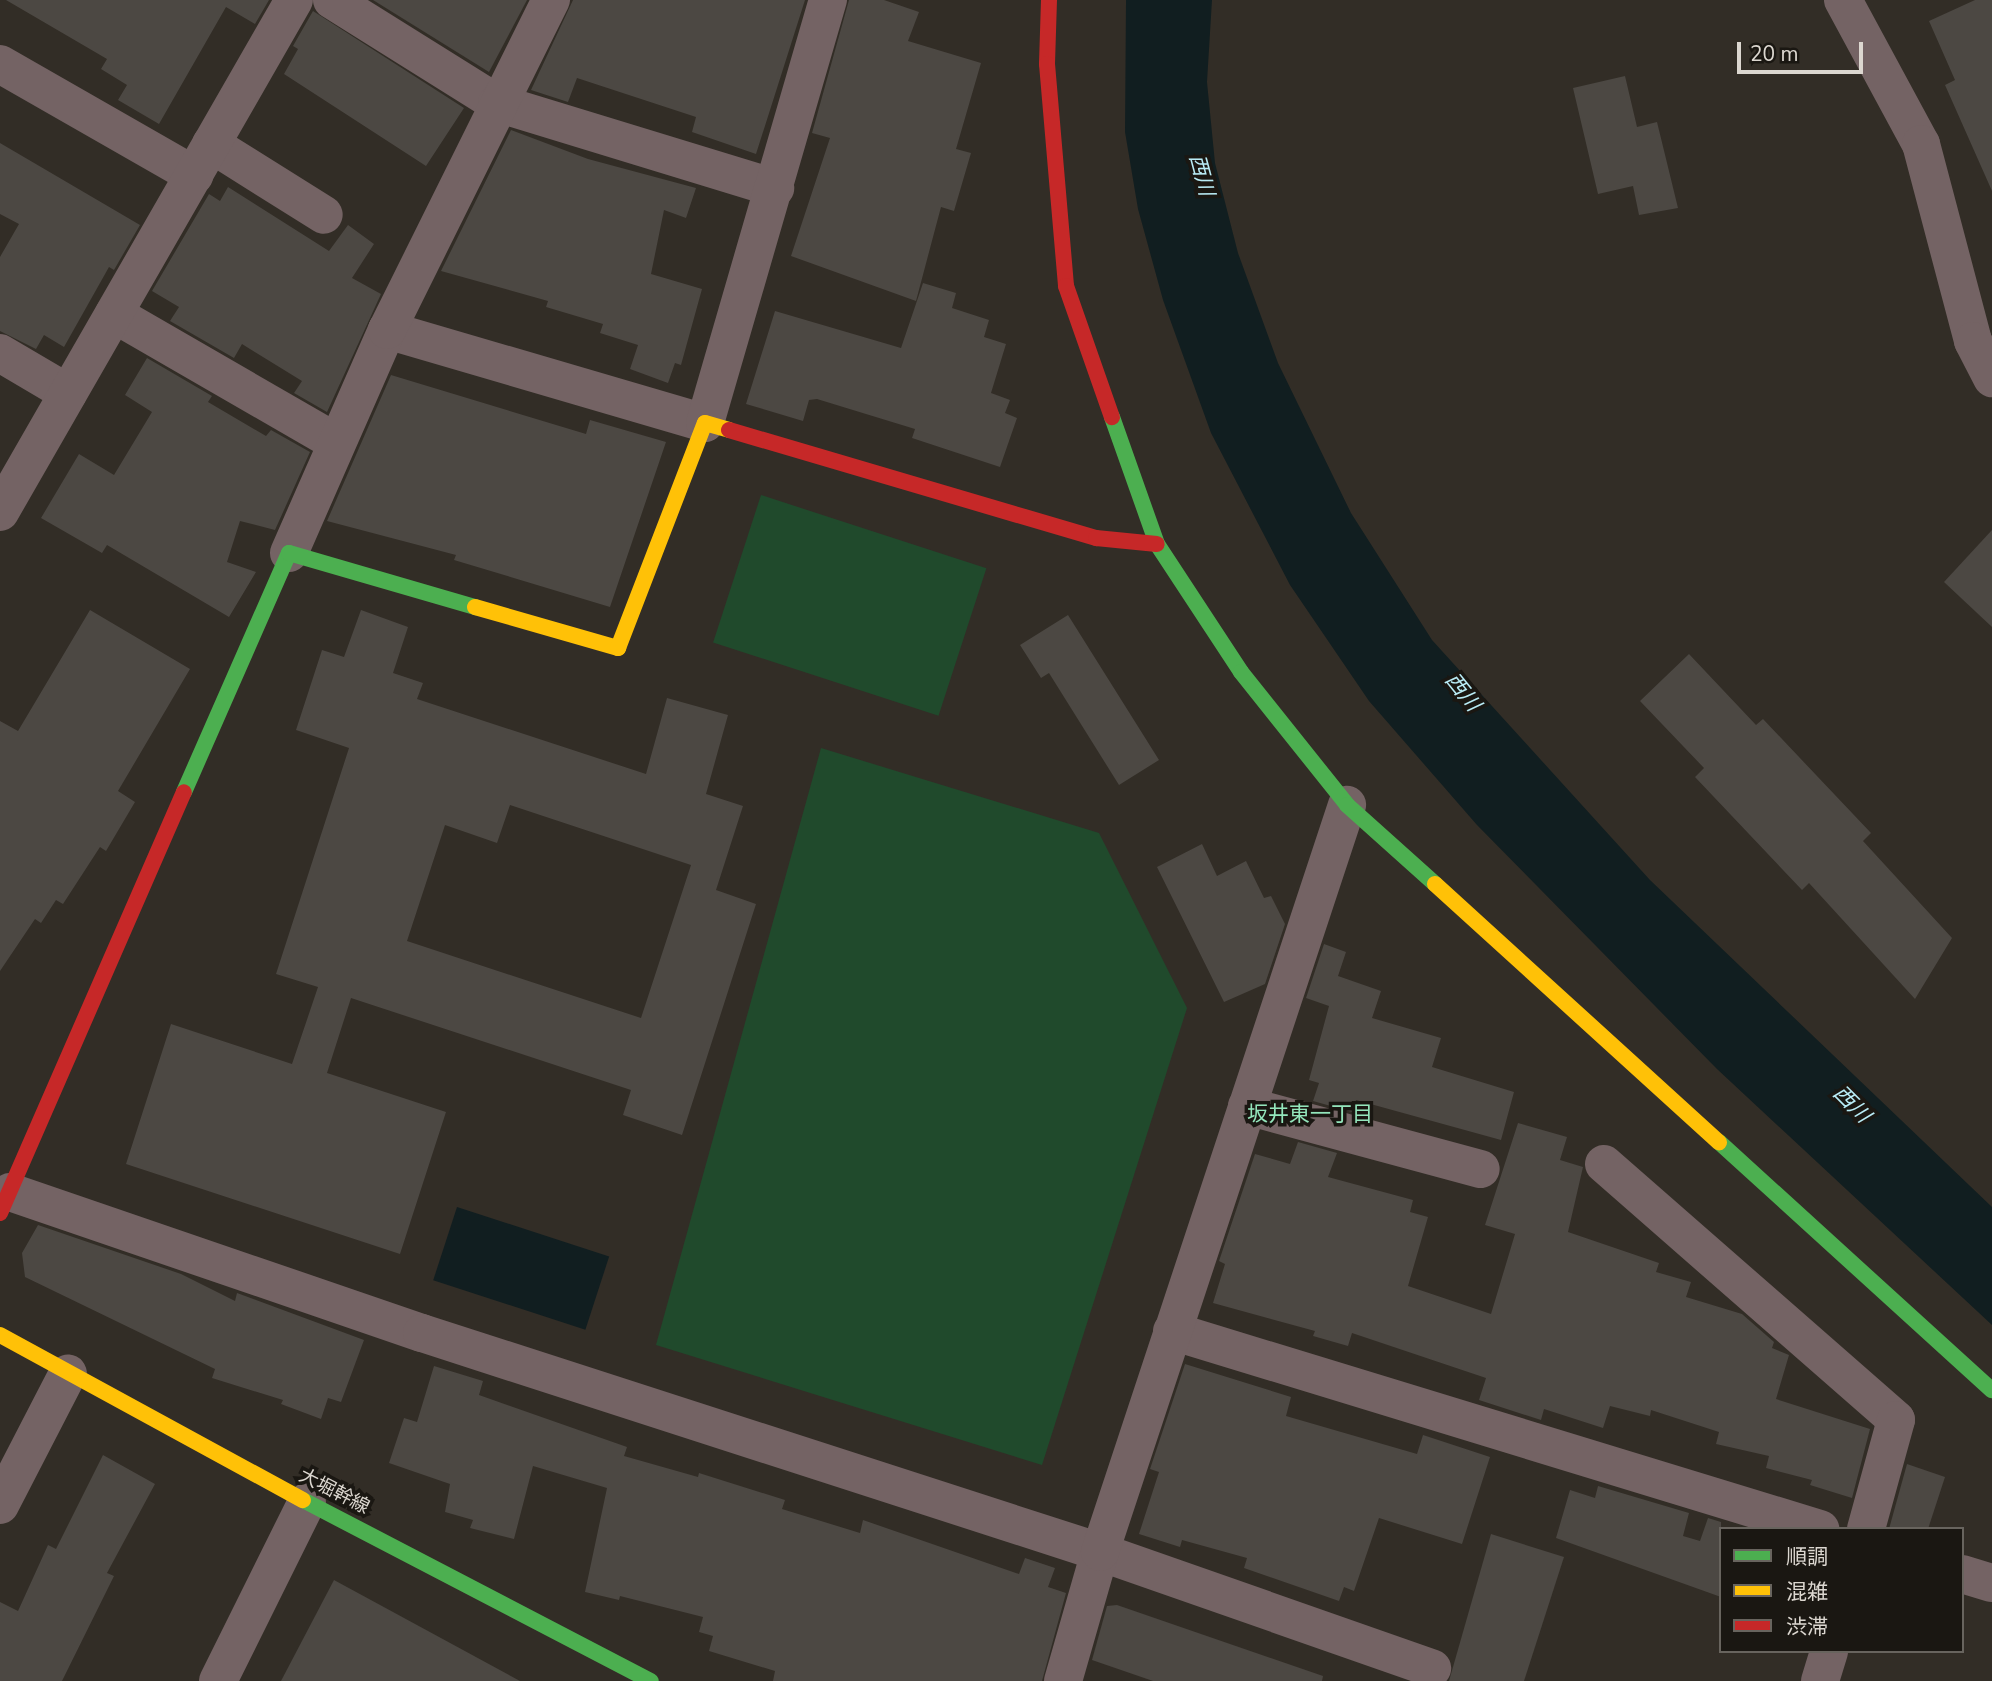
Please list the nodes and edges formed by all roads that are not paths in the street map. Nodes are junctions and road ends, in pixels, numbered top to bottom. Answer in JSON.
{"nodes":[{"id":1,"x":294,"y":0,"type":"edge"},
{"id":2,"x":332,"y":0,"type":"edge"},
{"id":3,"x":551,"y":0,"type":"edge"},
{"id":4,"x":828,"y":0,"type":"edge"},
{"id":5,"x":1049,"y":0,"type":"edge"},
{"id":6,"x":1843,"y":0,"type":"edge"},
{"id":7,"x":0,"y":64,"type":"edge"},
{"id":8,"x":497,"y":103,"type":"junction"},
{"id":9,"x":202,"y":159,"type":"junction"},
{"id":10,"x":775,"y":188,"type":"junction"},
{"id":11,"x":324,"y":215,"type":"dead end"},
{"id":12,"x":114,"y":314,"type":"junction"},
{"id":13,"x":387,"y":330,"type":"junction"},
{"id":14,"x":0,"y":353,"type":"edge"},
{"id":15,"x":1992,"y":378,"type":"edge"},
{"id":16,"x":68,"y":393,"type":"junction"},
{"id":17,"x":705,"y":423,"type":"junction"},
{"id":18,"x":335,"y":442,"type":"junction"},
{"id":19,"x":0,"y":512,"type":"edge"},
{"id":20,"x":1157,"y":544,"type":"junction"},
{"id":21,"x":289,"y":552,"type":"junction"},
{"id":22,"x":1347,"y":805,"type":"junction"},
{"id":23,"x":1247,"y":1106,"type":"junction"},
{"id":24,"x":1604,"y":1164,"type":"dead end"},
{"id":25,"x":1481,"y":1169,"type":"dead end"},
{"id":26,"x":5,"y":1202,"type":"edge"},
{"id":27,"x":1172,"y":1331,"type":"junction"},
{"id":28,"x":0,"y":1335,"type":"edge"},
{"id":29,"x":68,"y":1373,"type":"junction"},
{"id":30,"x":1992,"y":1390,"type":"edge"},
{"id":31,"x":307,"y":1502,"type":"junction"},
{"id":32,"x":0,"y":1505,"type":"edge"},
{"id":33,"x":1813,"y":1527,"type":"edge"},
{"id":34,"x":1867,"y":1527,"type":"edge"},
{"id":35,"x":1100,"y":1552,"type":"junction"},
{"id":36,"x":1964,"y":1575,"type":"edge"},
{"id":37,"x":1992,"y":1583,"type":"edge"},
{"id":38,"x":1828,"y":1653,"type":"edge"},
{"id":39,"x":1432,"y":1668,"type":"dead end"},
{"id":40,"x":218,"y":1681,"type":"edge"},
{"id":41,"x":651,"y":1681,"type":"edge"},
{"id":42,"x":1063,"y":1681,"type":"edge"},
{"id":43,"x":1820,"y":1681,"type":"edge"}],
"edges":[{"from":1,"to":9,"type":"street"},
{"from":2,"to":8,"type":"street"},
{"from":3,"to":8,"type":"street"},
{"from":4,"to":10,"type":"street"},
{"from":5,"to":20,"type":"street"},
{"from":6,"to":15,"type":"street"},
{"from":7,"to":9,"type":"street"},
{"from":8,"to":10,"type":"street"},
{"from":8,"to":13,"type":"street"},
{"from":9,"to":11,"type":"street"},
{"from":9,"to":12,"type":"street"},
{"from":10,"to":17,"type":"street"},
{"from":12,"to":16,"type":"street"},
{"from":12,"to":18,"type":"street"},
{"from":13,"to":17,"type":"street"},
{"from":13,"to":18,"type":"street"},
{"from":14,"to":16,"type":"street"},
{"from":16,"to":19,"type":"street"},
{"from":17,"to":20,"type":"street"},
{"from":17,"to":21,"type":"street"},
{"from":18,"to":21,"type":"street"},
{"from":20,"to":22,"type":"street"},
{"from":21,"to":26,"type":"street"},
{"from":22,"to":23,"type":"street"},
{"from":22,"to":30,"type":"street"},
{"from":23,"to":25,"type":"street"},
{"from":23,"to":27,"type":"street"},
{"from":24,"to":34,"type":"street"},
{"from":26,"to":35,"type":"street"},
{"from":27,"to":33,"type":"street"},
{"from":27,"to":35,"type":"street"},
{"from":28,"to":29,"type":"street","name":"大堀幹線"},
{"from":29,"to":31,"type":"street","name":"大堀幹線"},
{"from":29,"to":32,"type":"street"},
{"from":31,"to":40,"type":"street"},
{"from":31,"to":41,"type":"street","name":"大堀幹線"},
{"from":35,"to":39,"type":"street"},
{"from":35,"to":42,"type":"street"},
{"from":36,"to":37,"type":"street"},
{"from":38,"to":43,"type":"street"}]}
